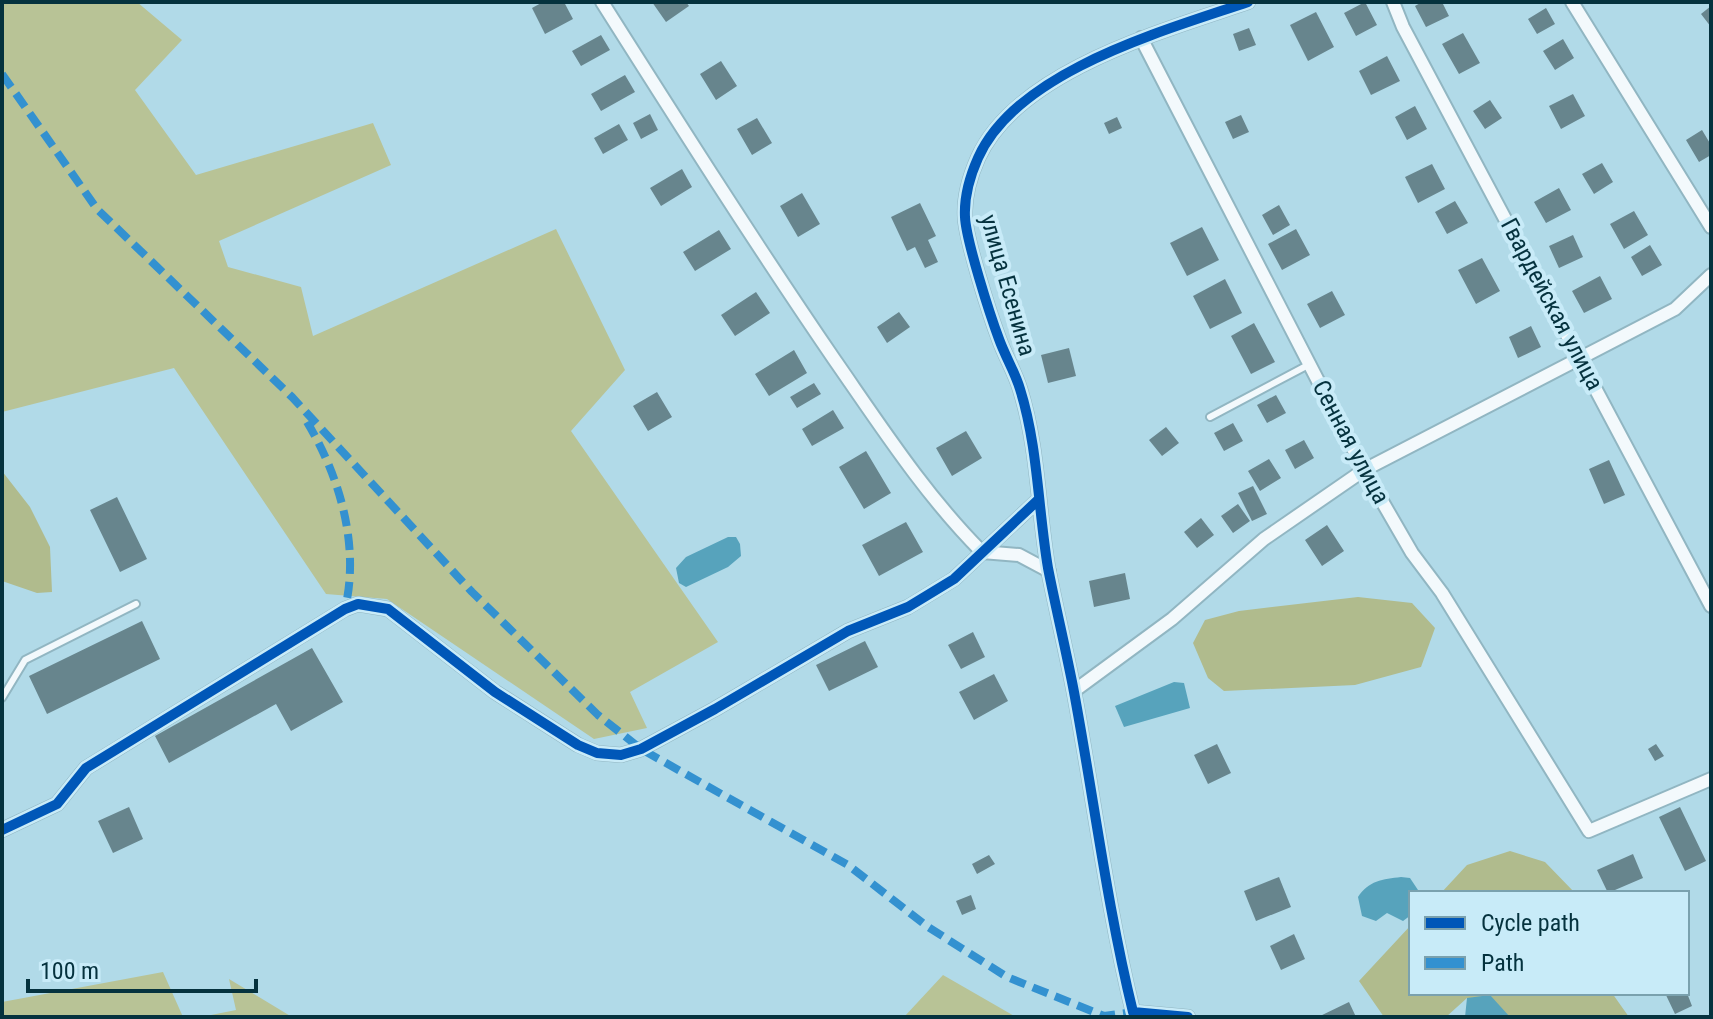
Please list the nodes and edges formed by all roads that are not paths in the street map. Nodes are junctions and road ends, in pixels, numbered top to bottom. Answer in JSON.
{"nodes":[{"id":1,"x":602,"y":2,"type":"edge"},
{"id":2,"x":1248,"y":2,"type":"edge"},
{"id":3,"x":1393,"y":2,"type":"edge"},
{"id":4,"x":1572,"y":2,"type":"edge"},
{"id":5,"x":1141,"y":38,"type":"junction"},
{"id":6,"x":1711,"y":227,"type":"edge"},
{"id":7,"x":1711,"y":275,"type":"edge"},
{"id":8,"x":1580,"y":355,"type":"junction"},
{"id":9,"x":1310,"y":364,"type":"junction"},
{"id":10,"x":1210,"y":417,"type":"dead end"},
{"id":11,"x":1364,"y":470,"type":"junction"},
{"id":12,"x":1037,"y":501,"type":"junction"},
{"id":13,"x":982,"y":552,"type":"junction"},
{"id":14,"x":1049,"y":571,"type":"junction"},
{"id":15,"x":136,"y":604,"type":"dead end"},
{"id":16,"x":1711,"y":606,"type":"edge"},
{"id":17,"x":1074,"y":691,"type":"junction"},
{"id":18,"x":2,"y":698,"type":"edge"},
{"id":19,"x":1711,"y":779,"type":"edge"},
{"id":20,"x":2,"y":830,"type":"edge"},
{"id":21,"x":1133,"y":1015,"type":"edge"},
{"id":22,"x":1188,"y":1017,"type":"edge"}],
"edges":[{"from":1,"to":13,"type":"street"},
{"from":2,"to":5,"type":"street","name":"улица Есенина"},
{"from":3,"to":8,"type":"street","name":"Гвардейская улица"},
{"from":4,"to":6,"type":"street"},
{"from":5,"to":9,"type":"street","name":"Сенная улица"},
{"from":5,"to":12,"type":"street","name":"улица Есенина"},
{"from":7,"to":8,"type":"street"},
{"from":8,"to":11,"type":"street"},
{"from":8,"to":16,"type":"street","name":"Гвардейская улица"},
{"from":9,"to":10,"type":"lane"},
{"from":9,"to":11,"type":"street","name":"Сенная улица"},
{"from":11,"to":17,"type":"street"},
{"from":11,"to":19,"type":"street","name":"Сенная улица"},
{"from":12,"to":13,"type":"street"},
{"from":12,"to":14,"type":"street","name":"улица Есенина"},
{"from":13,"to":14,"type":"street"},
{"from":13,"to":20,"type":"street"},
{"from":14,"to":17,"type":"street","name":"улица Есенина"},
{"from":15,"to":18,"type":"lane"},
{"from":17,"to":21,"type":"street","name":"улица Есенина"},
{"from":21,"to":22,"type":"street"}]}
